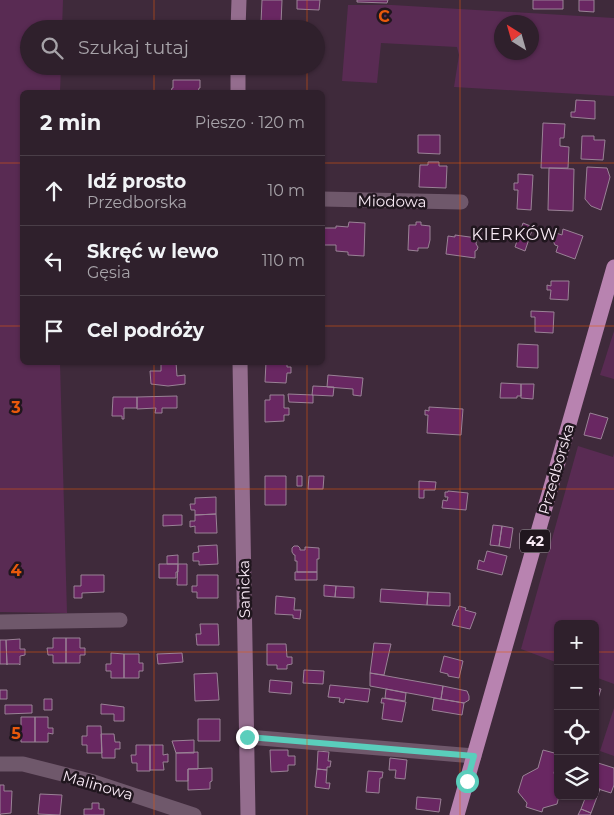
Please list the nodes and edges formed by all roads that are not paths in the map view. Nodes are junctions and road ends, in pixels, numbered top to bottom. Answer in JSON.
{"nodes":[{"id":1,"x":239,"y":0,"type":"edge"},
{"id":2,"x":238,"y":20,"type":"edge"},
{"id":3,"x":238,"y":75,"type":"edge"},
{"id":4,"x":238,"y":90,"type":"edge"},
{"id":5,"x":325,"y":200,"type":"edge"},
{"id":6,"x":461,"y":202,"type":"dead end"},
{"id":7,"x":614,"y":267,"type":"edge"},
{"id":8,"x":240,"y":365,"type":"edge"},
{"id":9,"x":120,"y":620,"type":"dead end"},
{"id":10,"x":0,"y":622,"type":"edge"},
{"id":11,"x":247,"y":737,"type":"junction"},
{"id":12,"x":474,"y":756,"type":"junction"},
{"id":13,"x":0,"y":764,"type":"edge"},
{"id":14,"x":194,"y":815,"type":"edge"},
{"id":15,"x":248,"y":815,"type":"edge"},
{"id":16,"x":457,"y":815,"type":"edge"}],
"edges":[{"from":1,"to":2,"type":"street"},
{"from":3,"to":4,"type":"street"},
{"from":5,"to":6,"type":"street","name":"Miodowa"},
{"from":7,"to":12,"type":"main road","name":"Przedborska","number":"42"},
{"from":8,"to":11,"type":"street","name":"Sanicka"},
{"from":9,"to":10,"type":"street"},
{"from":11,"to":12,"type":"street"},
{"from":11,"to":15,"type":"street","name":"Sanicka"},
{"from":12,"to":16,"type":"main road","name":"Przedborska","number":"42"},
{"from":13,"to":14,"type":"street","name":"Malinowa"}]}
